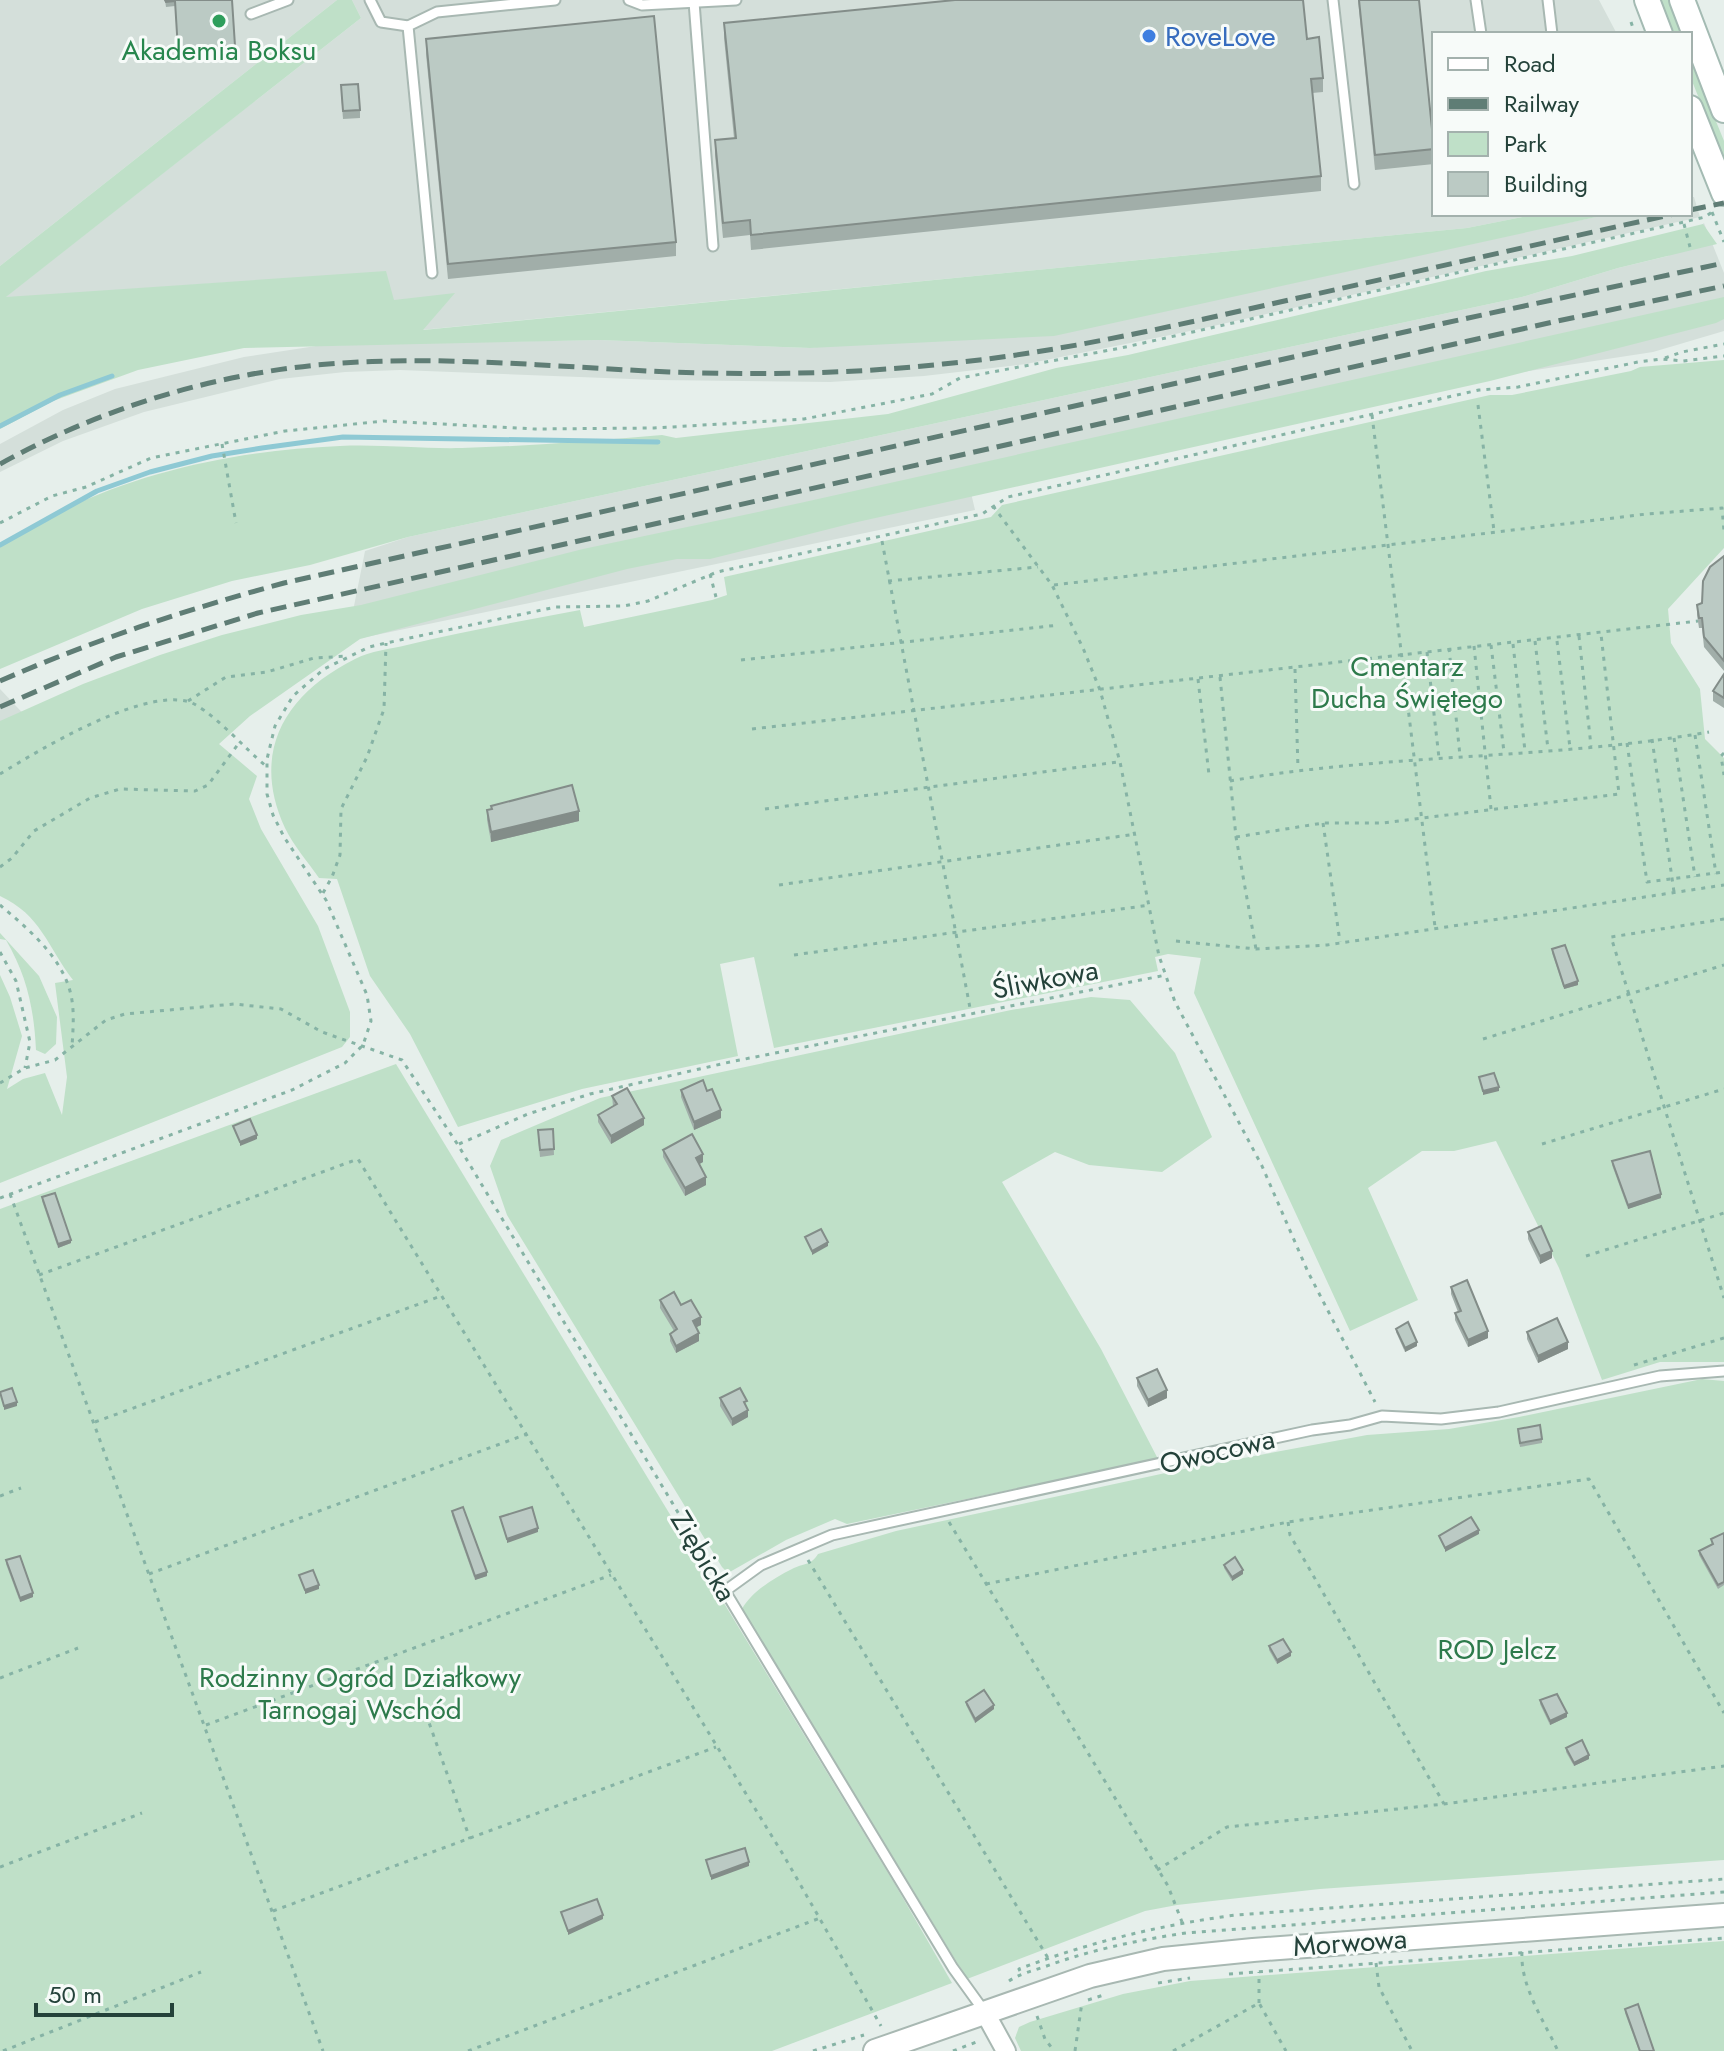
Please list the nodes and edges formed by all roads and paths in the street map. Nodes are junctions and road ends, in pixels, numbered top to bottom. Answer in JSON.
{"nodes":[{"id":1,"x":288,"y":0,"type":"edge"},
{"id":2,"x":370,"y":0,"type":"edge"},
{"id":3,"x":555,"y":0,"type":"edge"},
{"id":4,"x":629,"y":0,"type":"edge"},
{"id":5,"x":736,"y":0,"type":"edge"},
{"id":6,"x":1333,"y":0,"type":"edge"},
{"id":7,"x":1476,"y":0,"type":"edge"},
{"id":8,"x":1548,"y":0,"type":"edge"},
{"id":9,"x":1647,"y":0,"type":"edge"},
{"id":10,"x":1682,"y":0,"type":"edge"},
{"id":11,"x":680,"y":2,"type":"edge"},
{"id":12,"x":694,"y":2,"type":"junction"},
{"id":13,"x":251,"y":14,"type":"dead end"},
{"id":14,"x":408,"y":26,"type":"junction"},
{"id":15,"x":1481,"y":32,"type":"edge"},
{"id":16,"x":1552,"y":32,"type":"edge"},
{"id":17,"x":1659,"y":32,"type":"edge"},
{"id":18,"x":1724,"y":110,"type":"edge"},
{"id":19,"x":1692,"y":116,"type":"edge"},
{"id":20,"x":1354,"y":184,"type":"dead end"},
{"id":21,"x":1715,"y":203,"type":"edge"},
{"id":22,"x":1684,"y":222,"type":"junction"},
{"id":23,"x":1724,"y":242,"type":"edge"},
{"id":24,"x":713,"y":246,"type":"dead end"},
{"id":25,"x":1690,"y":247,"type":"dead end"},
{"id":26,"x":432,"y":273,"type":"dead end"},
{"id":27,"x":1724,"y":344,"type":"edge"},
{"id":28,"x":1724,"y":356,"type":"edge"},
{"id":29,"x":1662,"y":359,"type":"junction"},
{"id":30,"x":1478,"y":405,"type":"dead end"},
{"id":31,"x":1372,"y":415,"type":"junction"},
{"id":32,"x":222,"y":443,"type":"junction"},
{"id":33,"x":993,"y":506,"type":"junction"},
{"id":34,"x":0,"y":523,"type":"edge"},
{"id":35,"x":236,"y":523,"type":"dead end"},
{"id":36,"x":1494,"y":531,"type":"junction"},
{"id":37,"x":1724,"y":531,"type":"edge"},
{"id":38,"x":882,"y":541,"type":"dead end"},
{"id":39,"x":1387,"y":543,"type":"junction"},
{"id":40,"x":1038,"y":567,"type":"junction"},
{"id":41,"x":710,"y":574,"type":"junction"},
{"id":42,"x":888,"y":581,"type":"junction"},
{"id":43,"x":1052,"y":585,"type":"junction"},
{"id":44,"x":716,"y":597,"type":"dead end"},
{"id":45,"x":1698,"y":621,"type":"edge"},
{"id":46,"x":1059,"y":625,"type":"dead end"},
{"id":47,"x":1601,"y":634,"type":"junction"},
{"id":48,"x":1579,"y":636,"type":"junction"},
{"id":49,"x":1556,"y":639,"type":"junction"},
{"id":50,"x":1535,"y":641,"type":"junction"},
{"id":51,"x":902,"y":642,"type":"junction"},
{"id":52,"x":386,"y":643,"type":"junction"},
{"id":53,"x":1513,"y":643,"type":"junction"},
{"id":54,"x":1491,"y":645,"type":"junction"},
{"id":55,"x":1474,"y":646,"type":"junction"},
{"id":56,"x":1449,"y":648,"type":"junction"},
{"id":57,"x":1427,"y":652,"type":"junction"},
{"id":58,"x":1401,"y":654,"type":"junction"},
{"id":59,"x":348,"y":656,"type":"junction"},
{"id":60,"x":741,"y":660,"type":"dead end"},
{"id":61,"x":1295,"y":668,"type":"junction"},
{"id":62,"x":1220,"y":677,"type":"junction"},
{"id":63,"x":1198,"y":679,"type":"junction"},
{"id":64,"x":1100,"y":690,"type":"junction"},
{"id":65,"x":188,"y":701,"type":"junction"},
{"id":66,"x":914,"y":711,"type":"junction"},
{"id":67,"x":752,"y":729,"type":"dead end"},
{"id":68,"x":1709,"y":732,"type":"dead end"},
{"id":69,"x":1695,"y":734,"type":"junction"},
{"id":70,"x":1674,"y":737,"type":"junction"},
{"id":71,"x":1652,"y":739,"type":"junction"},
{"id":72,"x":239,"y":743,"type":"junction"},
{"id":73,"x":1627,"y":743,"type":"junction"},
{"id":74,"x":1613,"y":744,"type":"junction"},
{"id":75,"x":1591,"y":746,"type":"junction"},
{"id":76,"x":1570,"y":748,"type":"junction"},
{"id":77,"x":1548,"y":750,"type":"junction"},
{"id":78,"x":1525,"y":751,"type":"junction"},
{"id":79,"x":1504,"y":752,"type":"junction"},
{"id":80,"x":1483,"y":753,"type":"junction"},
{"id":81,"x":1724,"y":753,"type":"edge"},
{"id":82,"x":1460,"y":756,"type":"junction"},
{"id":83,"x":1439,"y":758,"type":"junction"},
{"id":84,"x":1413,"y":761,"type":"junction"},
{"id":85,"x":1120,"y":762,"type":"junction"},
{"id":86,"x":266,"y":766,"type":"junction"},
{"id":87,"x":1298,"y":769,"type":"junction"},
{"id":88,"x":0,"y":774,"type":"edge"},
{"id":89,"x":1209,"y":775,"type":"dead end"},
{"id":90,"x":1724,"y":775,"type":"edge"},
{"id":91,"x":1230,"y":781,"type":"junction"},
{"id":92,"x":929,"y":788,"type":"junction"},
{"id":93,"x":765,"y":809,"type":"dead end"},
{"id":94,"x":1491,"y":809,"type":"junction"},
{"id":95,"x":1421,"y":817,"type":"junction"},
{"id":96,"x":1323,"y":823,"type":"junction"},
{"id":97,"x":1136,"y":834,"type":"junction"},
{"id":98,"x":1236,"y":837,"type":"junction"},
{"id":99,"x":943,"y":861,"type":"junction"},
{"id":100,"x":0,"y":867,"type":"edge"},
{"id":101,"x":1724,"y":872,"type":"edge"},
{"id":102,"x":1716,"y":874,"type":"junction"},
{"id":103,"x":1695,"y":877,"type":"junction"},
{"id":104,"x":1672,"y":880,"type":"junction"},
{"id":105,"x":779,"y":885,"type":"dead end"},
{"id":106,"x":1724,"y":885,"type":"edge"},
{"id":107,"x":1674,"y":892,"type":"junction"},
{"id":108,"x":323,"y":893,"type":"junction"},
{"id":109,"x":0,"y":905,"type":"edge"},
{"id":110,"x":1150,"y":905,"type":"junction"},
{"id":111,"x":1724,"y":919,"type":"edge"},
{"id":112,"x":1435,"y":929,"type":"junction"},
{"id":113,"x":955,"y":932,"type":"junction"},
{"id":114,"x":1176,"y":941,"type":"dead end"},
{"id":115,"x":1340,"y":943,"type":"junction"},
{"id":116,"x":1256,"y":949,"type":"junction"},
{"id":117,"x":0,"y":952,"type":"edge"},
{"id":118,"x":794,"y":955,"type":"dead end"},
{"id":119,"x":1724,"y":965,"type":"edge"},
{"id":120,"x":1166,"y":975,"type":"junction"},
{"id":121,"x":1628,"y":994,"type":"junction"},
{"id":122,"x":970,"y":1008,"type":"dead end"},
{"id":123,"x":1483,"y":1039,"type":"dead end"},
{"id":124,"x":362,"y":1046,"type":"junction"},
{"id":125,"x":72,"y":1047,"type":"junction"},
{"id":126,"x":25,"y":1068,"type":"junction"},
{"id":127,"x":0,"y":1083,"type":"edge"},
{"id":128,"x":1724,"y":1089,"type":"edge"},
{"id":129,"x":1664,"y":1108,"type":"junction"},
{"id":130,"x":1542,"y":1144,"type":"dead end"},
{"id":131,"x":458,"y":1145,"type":"junction"},
{"id":132,"x":10,"y":1194,"type":"junction"},
{"id":133,"x":0,"y":1198,"type":"edge"},
{"id":134,"x":1724,"y":1213,"type":"edge"},
{"id":135,"x":1699,"y":1220,"type":"junction"},
{"id":136,"x":1586,"y":1256,"type":"dead end"},
{"id":137,"x":39,"y":1275,"type":"junction"},
{"id":138,"x":441,"y":1296,"type":"junction"},
{"id":139,"x":1724,"y":1298,"type":"edge"},
{"id":140,"x":1724,"y":1338,"type":"edge"},
{"id":141,"x":1634,"y":1365,"type":"dead end"},
{"id":142,"x":1724,"y":1371,"type":"edge"},
{"id":143,"x":1382,"y":1416,"type":"junction"},
{"id":144,"x":93,"y":1423,"type":"junction"},
{"id":145,"x":527,"y":1434,"type":"junction"},
{"id":146,"x":21,"y":1488,"type":"dead end"},
{"id":147,"x":0,"y":1496,"type":"edge"},
{"id":148,"x":947,"y":1520,"type":"dead end"},
{"id":149,"x":1288,"y":1522,"type":"junction"},
{"id":150,"x":810,"y":1564,"type":"dead end"},
{"id":151,"x":149,"y":1574,"type":"junction"},
{"id":152,"x":611,"y":1575,"type":"junction"},
{"id":153,"x":986,"y":1584,"type":"junction"},
{"id":154,"x":725,"y":1591,"type":"junction"},
{"id":155,"x":78,"y":1648,"type":"dead end"},
{"id":156,"x":0,"y":1678,"type":"edge"},
{"id":157,"x":1724,"y":1713,"type":"edge"},
{"id":158,"x":426,"y":1714,"type":"dead end"},
{"id":159,"x":204,"y":1725,"type":"junction"},
{"id":160,"x":716,"y":1747,"type":"junction"},
{"id":161,"x":1724,"y":1766,"type":"edge"},
{"id":162,"x":1444,"y":1804,"type":"junction"},
{"id":163,"x":142,"y":1813,"type":"dead end"},
{"id":164,"x":470,"y":1839,"type":"junction"},
{"id":165,"x":0,"y":1867,"type":"edge"},
{"id":166,"x":1157,"y":1870,"type":"junction"},
{"id":167,"x":1724,"y":1879,"type":"edge"},
{"id":168,"x":1724,"y":1892,"type":"edge"},
{"id":169,"x":272,"y":1911,"type":"junction"},
{"id":170,"x":1724,"y":1915,"type":"edge"},
{"id":171,"x":820,"y":1918,"type":"junction"},
{"id":172,"x":1182,"y":1922,"type":"junction"},
{"id":173,"x":1724,"y":1938,"type":"edge"},
{"id":174,"x":1522,"y":1952,"type":"junction"},
{"id":175,"x":1048,"y":1958,"type":"junction"},
{"id":176,"x":1376,"y":1963,"type":"junction"},
{"id":177,"x":1020,"y":1971,"type":"dead end"},
{"id":178,"x":201,"y":1972,"type":"dead end"},
{"id":179,"x":1259,"y":1972,"type":"junction"},
{"id":180,"x":1223,"y":1975,"type":"dead end"},
{"id":181,"x":1198,"y":1977,"type":"dead end"},
{"id":182,"x":1013,"y":1978,"type":"dead end"},
{"id":183,"x":1149,"y":1984,"type":"dead end"},
{"id":184,"x":1111,"y":1993,"type":"dead end"},
{"id":185,"x":1082,"y":2002,"type":"junction"},
{"id":186,"x":1259,"y":2003,"type":"junction"},
{"id":187,"x":1070,"y":2006,"type":"dead end"},
{"id":188,"x":984,"y":2011,"type":"junction"},
{"id":189,"x":874,"y":2012,"type":"dead end"},
{"id":190,"x":1046,"y":2013,"type":"dead end"},
{"id":191,"x":1037,"y":2016,"type":"junction"},
{"id":192,"x":1026,"y":2020,"type":"dead end"},
{"id":193,"x":986,"y":2038,"type":"dead end"},
{"id":194,"x":879,"y":2040,"type":"edge"},
{"id":195,"x":3,"y":2051,"type":"edge"},
{"id":196,"x":323,"y":2051,"type":"edge"},
{"id":197,"x":468,"y":2051,"type":"edge"},
{"id":198,"x":813,"y":2051,"type":"edge"},
{"id":199,"x":953,"y":2051,"type":"edge"},
{"id":200,"x":1006,"y":2051,"type":"edge"},
{"id":201,"x":1054,"y":2051,"type":"edge"},
{"id":202,"x":1075,"y":2051,"type":"edge"},
{"id":203,"x":1173,"y":2051,"type":"edge"},
{"id":204,"x":1286,"y":2051,"type":"edge"},
{"id":205,"x":1412,"y":2051,"type":"edge"},
{"id":206,"x":1558,"y":2051,"type":"edge"}],
"edges":[{"from":1,"to":13,"type":"lane"},
{"from":2,"to":14,"type":"lane"},
{"from":3,"to":14,"type":"lane"},
{"from":4,"to":11,"type":"lane"},
{"from":5,"to":12,"type":"lane"},
{"from":6,"to":20,"type":"lane"},
{"from":7,"to":15,"type":"lane"},
{"from":8,"to":16,"type":"lane"},
{"from":9,"to":17,"type":"main road"},
{"from":10,"to":18,"type":"main road"},
{"from":11,"to":12,"type":"lane"},
{"from":12,"to":24,"type":"lane"},
{"from":14,"to":26,"type":"lane"},
{"from":19,"to":21,"type":"main road"},
{"from":21,"to":22,"type":"path"},
{"from":21,"to":23,"type":"path"},
{"from":22,"to":25,"type":"path"},
{"from":22,"to":32,"type":"path"},
{"from":27,"to":29,"type":"path"},
{"from":28,"to":29,"type":"path"},
{"from":29,"to":31,"type":"path"},
{"from":30,"to":36,"type":"path"},
{"from":31,"to":33,"type":"path"},
{"from":31,"to":39,"type":"path"},
{"from":32,"to":34,"type":"path"},
{"from":32,"to":35,"type":"path"},
{"from":33,"to":40,"type":"path"},
{"from":33,"to":41,"type":"path"},
{"from":36,"to":37,"type":"path"},
{"from":36,"to":39,"type":"path"},
{"from":38,"to":42,"type":"path"},
{"from":39,"to":43,"type":"path"},
{"from":39,"to":58,"type":"path"},
{"from":40,"to":42,"type":"path"},
{"from":40,"to":43,"type":"path"},
{"from":41,"to":44,"type":"path"},
{"from":41,"to":52,"type":"path"},
{"from":42,"to":51,"type":"path"},
{"from":43,"to":64,"type":"path"},
{"from":45,"to":47,"type":"path"},
{"from":46,"to":51,"type":"path"},
{"from":47,"to":48,"type":"path"},
{"from":47,"to":74,"type":"path"},
{"from":48,"to":49,"type":"path"},
{"from":48,"to":75,"type":"path"},
{"from":49,"to":50,"type":"path"},
{"from":49,"to":76,"type":"path"},
{"from":50,"to":53,"type":"path"},
{"from":50,"to":77,"type":"path"},
{"from":51,"to":60,"type":"path"},
{"from":51,"to":66,"type":"path"},
{"from":52,"to":59,"type":"path"},
{"from":52,"to":108,"type":"path"},
{"from":53,"to":54,"type":"path"},
{"from":53,"to":78,"type":"path"},
{"from":54,"to":55,"type":"path"},
{"from":54,"to":79,"type":"path"},
{"from":55,"to":56,"type":"path"},
{"from":55,"to":80,"type":"path"},
{"from":56,"to":57,"type":"path"},
{"from":56,"to":82,"type":"path"},
{"from":57,"to":58,"type":"path"},
{"from":57,"to":83,"type":"path"},
{"from":58,"to":61,"type":"path"},
{"from":58,"to":84,"type":"path"},
{"from":59,"to":65,"type":"path"},
{"from":59,"to":86,"type":"path"},
{"from":61,"to":62,"type":"path"},
{"from":61,"to":87,"type":"path"},
{"from":62,"to":63,"type":"path"},
{"from":62,"to":91,"type":"path"},
{"from":63,"to":64,"type":"path"},
{"from":63,"to":89,"type":"path"},
{"from":64,"to":66,"type":"path"},
{"from":64,"to":85,"type":"path"},
{"from":65,"to":72,"type":"path"},
{"from":65,"to":88,"type":"path"},
{"from":66,"to":67,"type":"path"},
{"from":66,"to":92,"type":"path"},
{"from":68,"to":69,"type":"path"},
{"from":69,"to":70,"type":"path"},
{"from":69,"to":102,"type":"path"},
{"from":70,"to":71,"type":"path"},
{"from":70,"to":103,"type":"path"},
{"from":71,"to":73,"type":"path"},
{"from":71,"to":104,"type":"path"},
{"from":72,"to":86,"type":"path"},
{"from":72,"to":100,"type":"path"},
{"from":73,"to":74,"type":"path"},
{"from":73,"to":104,"type":"path"},
{"from":74,"to":75,"type":"path"},
{"from":74,"to":94,"type":"path"},
{"from":75,"to":76,"type":"path"},
{"from":76,"to":77,"type":"path"},
{"from":77,"to":78,"type":"path"},
{"from":78,"to":79,"type":"path"},
{"from":79,"to":80,"type":"path"},
{"from":80,"to":82,"type":"path"},
{"from":80,"to":94,"type":"path"},
{"from":81,"to":90,"type":"path"},
{"from":82,"to":83,"type":"path"},
{"from":83,"to":84,"type":"path"},
{"from":84,"to":87,"type":"path"},
{"from":84,"to":95,"type":"path"},
{"from":85,"to":92,"type":"path"},
{"from":85,"to":97,"type":"path"},
{"from":86,"to":108,"type":"path"},
{"from":87,"to":91,"type":"path"},
{"from":91,"to":98,"type":"path"},
{"from":92,"to":93,"type":"path"},
{"from":92,"to":99,"type":"path"},
{"from":94,"to":95,"type":"path"},
{"from":95,"to":96,"type":"path"},
{"from":95,"to":112,"type":"path"},
{"from":96,"to":98,"type":"path"},
{"from":96,"to":115,"type":"path"},
{"from":97,"to":99,"type":"path"},
{"from":97,"to":110,"type":"path"},
{"from":98,"to":116,"type":"path"},
{"from":99,"to":105,"type":"path"},
{"from":99,"to":113,"type":"path"},
{"from":101,"to":102,"type":"path"},
{"from":102,"to":103,"type":"path"},
{"from":103,"to":104,"type":"path"},
{"from":104,"to":107,"type":"path"},
{"from":106,"to":107,"type":"path"},
{"from":107,"to":112,"type":"path"},
{"from":108,"to":124,"type":"path"},
{"from":109,"to":125,"type":"path"},
{"from":110,"to":113,"type":"path"},
{"from":110,"to":120,"type":"path"},
{"from":111,"to":121,"type":"path"},
{"from":112,"to":115,"type":"path"},
{"from":113,"to":118,"type":"path"},
{"from":113,"to":122,"type":"path"},
{"from":114,"to":116,"type":"path"},
{"from":115,"to":116,"type":"path"},
{"from":117,"to":126,"type":"path"},
{"from":119,"to":121,"type":"path"},
{"from":120,"to":131,"type":"path","name":"Śliwkowa"},
{"from":120,"to":143,"type":"path"},
{"from":121,"to":123,"type":"path"},
{"from":121,"to":129,"type":"path"},
{"from":124,"to":125,"type":"path"},
{"from":124,"to":131,"type":"path","name":"Ziębicka"},
{"from":124,"to":132,"type":"path"},
{"from":125,"to":126,"type":"path"},
{"from":126,"to":127,"type":"path"},
{"from":128,"to":129,"type":"path"},
{"from":129,"to":130,"type":"path"},
{"from":129,"to":135,"type":"path"},
{"from":131,"to":154,"type":"path","name":"Ziębicka"},
{"from":132,"to":133,"type":"path"},
{"from":132,"to":137,"type":"path"},
{"from":134,"to":135,"type":"path"},
{"from":135,"to":136,"type":"path"},
{"from":135,"to":139,"type":"path"},
{"from":137,"to":138,"type":"path"},
{"from":137,"to":144,"type":"path"},
{"from":138,"to":144,"type":"path"},
{"from":138,"to":145,"type":"path"},
{"from":140,"to":141,"type":"path"},
{"from":142,"to":143,"type":"lane","name":"Owocowa"},
{"from":143,"to":154,"type":"lane","name":"Owocowa"},
{"from":144,"to":151,"type":"path"},
{"from":145,"to":151,"type":"path"},
{"from":145,"to":152,"type":"path"},
{"from":146,"to":147,"type":"path"},
{"from":148,"to":153,"type":"path"},
{"from":149,"to":153,"type":"path"},
{"from":149,"to":157,"type":"path"},
{"from":149,"to":162,"type":"path"},
{"from":150,"to":175,"type":"path"},
{"from":151,"to":159,"type":"path"},
{"from":152,"to":159,"type":"path"},
{"from":152,"to":160,"type":"path"},
{"from":153,"to":166,"type":"path"},
{"from":154,"to":188,"type":"lane","name":"Ziębicka"},
{"from":155,"to":156,"type":"path"},
{"from":158,"to":164,"type":"path"},
{"from":159,"to":169,"type":"path"},
{"from":160,"to":164,"type":"path"},
{"from":160,"to":171,"type":"path"},
{"from":161,"to":162,"type":"path"},
{"from":162,"to":166,"type":"path"},
{"from":163,"to":165,"type":"path"},
{"from":164,"to":169,"type":"path"},
{"from":166,"to":172,"type":"path"},
{"from":167,"to":172,"type":"path"},
{"from":168,"to":182,"type":"path"},
{"from":169,"to":196,"type":"path"},
{"from":170,"to":188,"type":"street","name":"Morwowa"},
{"from":171,"to":189,"type":"path"},
{"from":171,"to":197,"type":"path"},
{"from":172,"to":175,"type":"path"},
{"from":173,"to":174,"type":"path"},
{"from":174,"to":176,"type":"path"},
{"from":174,"to":206,"type":"path"},
{"from":175,"to":177,"type":"path"},
{"from":176,"to":179,"type":"path"},
{"from":176,"to":205,"type":"path"},
{"from":178,"to":195,"type":"path"},
{"from":179,"to":180,"type":"path"},
{"from":179,"to":186,"type":"path"},
{"from":181,"to":183,"type":"path"},
{"from":184,"to":185,"type":"path"},
{"from":185,"to":187,"type":"path"},
{"from":185,"to":202,"type":"path"},
{"from":186,"to":203,"type":"path"},
{"from":186,"to":204,"type":"path"},
{"from":188,"to":194,"type":"street","name":"Morwowa"},
{"from":188,"to":200,"type":"street","name":"Ziębicka"},
{"from":190,"to":191,"type":"path"},
{"from":191,"to":192,"type":"path"},
{"from":191,"to":201,"type":"path"},
{"from":193,"to":199,"type":"path"},
{"from":194,"to":198,"type":"path"}]}
